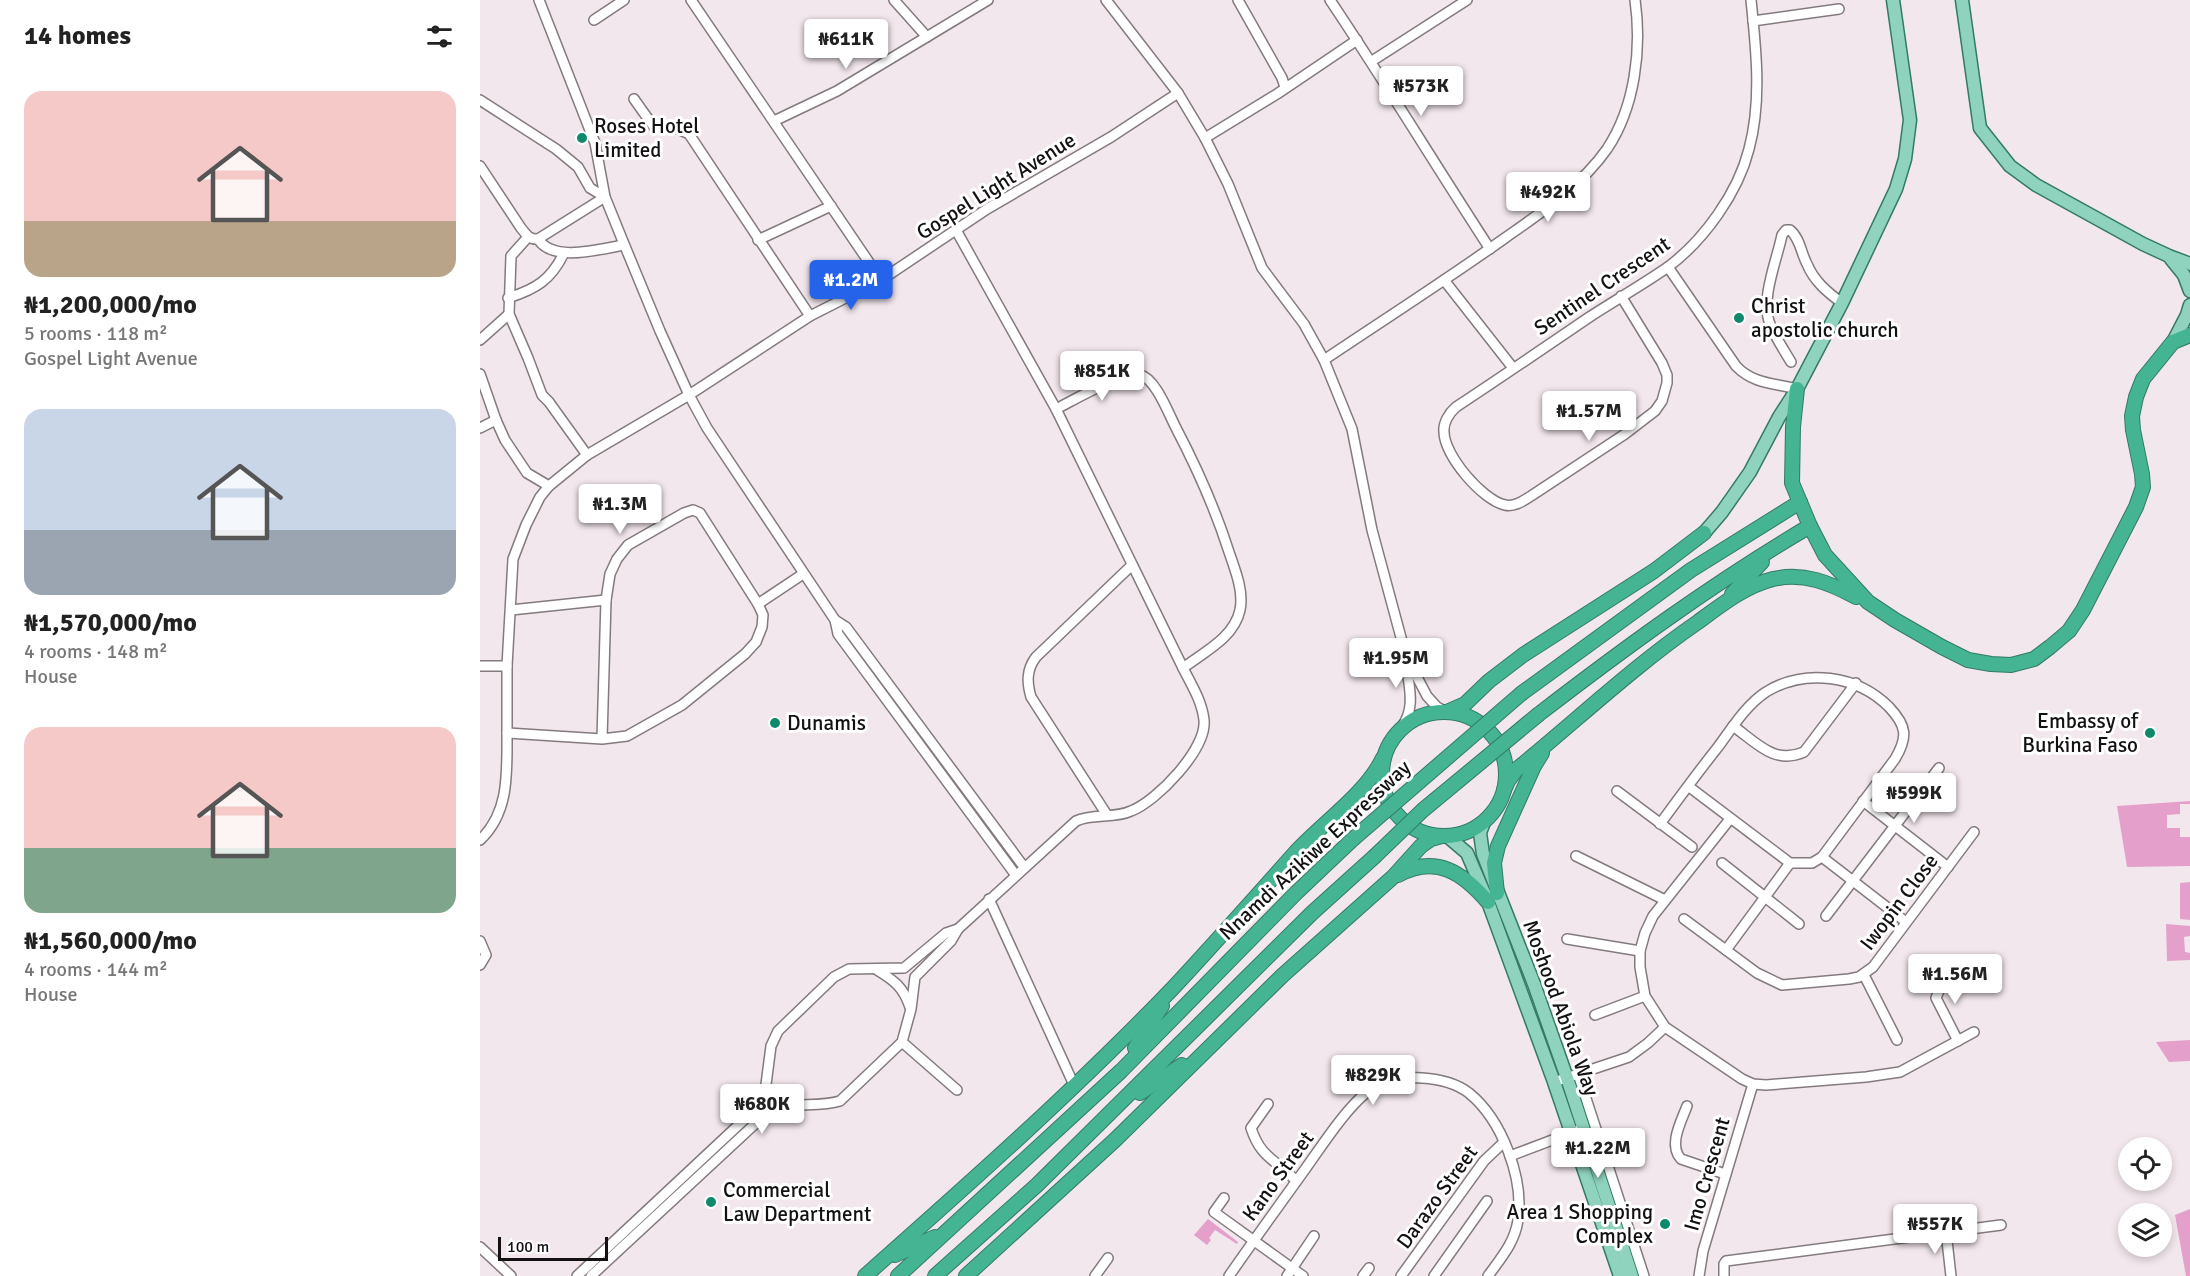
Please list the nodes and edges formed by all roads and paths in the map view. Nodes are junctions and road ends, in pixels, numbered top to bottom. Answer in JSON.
{"nodes":[{"id":1,"x":539,"y":0,"type":"edge"},
{"id":2,"x":624,"y":0,"type":"edge"},
{"id":3,"x":691,"y":0,"type":"edge"},
{"id":4,"x":894,"y":0,"type":"edge"},
{"id":5,"x":988,"y":0,"type":"edge"},
{"id":6,"x":1106,"y":0,"type":"edge"},
{"id":7,"x":1238,"y":0,"type":"edge"},
{"id":8,"x":1330,"y":0,"type":"edge"},
{"id":9,"x":1467,"y":0,"type":"edge"},
{"id":10,"x":1635,"y":0,"type":"edge"},
{"id":11,"x":1751,"y":0,"type":"edge"},
{"id":12,"x":1893,"y":0,"type":"edge"},
{"id":13,"x":1962,"y":0,"type":"edge"},
{"id":14,"x":1839,"y":9,"type":"dead end"},
{"id":15,"x":594,"y":20,"type":"dead end"},
{"id":16,"x":1753,"y":21,"type":"junction"},
{"id":17,"x":927,"y":38,"type":"junction"},
{"id":18,"x":1357,"y":40,"type":"junction"},
{"id":19,"x":1371,"y":61,"type":"junction"},
{"id":20,"x":1285,"y":87,"type":"junction"},
{"id":21,"x":1178,"y":93,"type":"junction"},
{"id":22,"x":634,"y":99,"type":"dead end"},
{"id":23,"x":480,"y":100,"type":"edge"},
{"id":24,"x":774,"y":121,"type":"junction"},
{"id":25,"x":1204,"y":138,"type":"junction"},
{"id":26,"x":480,"y":166,"type":"edge"},
{"id":27,"x":605,"y":197,"type":"junction"},
{"id":28,"x":831,"y":206,"type":"junction"},
{"id":29,"x":956,"y":230,"type":"junction"},
{"id":30,"x":533,"y":238,"type":"junction"},
{"id":31,"x":758,"y":240,"type":"junction"},
{"id":32,"x":624,"y":246,"type":"junction"},
{"id":33,"x":1490,"y":249,"type":"junction"},
{"id":34,"x":564,"y":253,"type":"junction"},
{"id":35,"x":2169,"y":256,"type":"junction"},
{"id":36,"x":2190,"y":264,"type":"edge"},
{"id":37,"x":1668,"y":267,"type":"junction"},
{"id":38,"x":881,"y":280,"type":"junction"},
{"id":39,"x":1444,"y":280,"type":"junction"},
{"id":40,"x":2190,"y":291,"type":"edge"},
{"id":41,"x":1621,"y":296,"type":"junction"},
{"id":42,"x":508,"y":298,"type":"junction"},
{"id":43,"x":1842,"y":303,"type":"junction"},
{"id":44,"x":2190,"y":305,"type":"edge"},
{"id":45,"x":509,"y":314,"type":"junction"},
{"id":46,"x":810,"y":316,"type":"junction"},
{"id":47,"x":2190,"y":334,"type":"edge"},
{"id":48,"x":480,"y":340,"type":"edge"},
{"id":49,"x":2190,"y":340,"type":"edge"},
{"id":50,"x":2173,"y":342,"type":"junction"},
{"id":51,"x":1324,"y":360,"type":"junction"},
{"id":52,"x":1791,"y":362,"type":"dead end"},
{"id":53,"x":1513,"y":368,"type":"junction"},
{"id":54,"x":480,"y":374,"type":"edge"},
{"id":55,"x":1797,"y":389,"type":"junction"},
{"id":56,"x":689,"y":395,"type":"junction"},
{"id":57,"x":1056,"y":409,"type":"junction"},
{"id":58,"x":496,"y":420,"type":"junction"},
{"id":59,"x":480,"y":428,"type":"edge"},
{"id":60,"x":587,"y":456,"type":"junction"},
{"id":61,"x":530,"y":476,"type":"junction"},
{"id":62,"x":549,"y":486,"type":"junction"},
{"id":63,"x":540,"y":497,"type":"junction"},
{"id":64,"x":1800,"y":502,"type":"junction"},
{"id":65,"x":1810,"y":526,"type":"junction"},
{"id":66,"x":1704,"y":533,"type":"joint"},
{"id":67,"x":1781,"y":543,"type":"junction"},
{"id":68,"x":1132,"y":565,"type":"junction"},
{"id":69,"x":803,"y":574,"type":"junction"},
{"id":70,"x":606,"y":600,"type":"junction"},
{"id":71,"x":1868,"y":602,"type":"junction"},
{"id":72,"x":758,"y":604,"type":"junction"},
{"id":73,"x":1718,"y":607,"type":"junction"},
{"id":74,"x":511,"y":610,"type":"junction"},
{"id":75,"x":835,"y":620,"type":"junction"},
{"id":76,"x":1406,"y":656,"type":"junction"},
{"id":77,"x":480,"y":666,"type":"edge"},
{"id":78,"x":507,"y":666,"type":"junction"},
{"id":79,"x":1184,"y":668,"type":"junction"},
{"id":80,"x":884,"y":677,"type":"junction"},
{"id":81,"x":1856,"y":683,"type":"junction"},
{"id":82,"x":875,"y":684,"type":"junction"},
{"id":83,"x":1447,"y":711,"type":"junction"},
{"id":84,"x":1733,"y":726,"type":"junction"},
{"id":85,"x":1401,"y":728,"type":"junction"},
{"id":86,"x":507,"y":733,"type":"junction"},
{"id":87,"x":602,"y":740,"type":"junction"},
{"id":88,"x":1550,"y":742,"type":"junction"},
{"id":89,"x":1383,"y":758,"type":"junction"},
{"id":90,"x":1938,"y":768,"type":"dead end"},
{"id":91,"x":1688,"y":786,"type":"junction"},
{"id":92,"x":1504,"y":790,"type":"junction"},
{"id":93,"x":1617,"y":791,"type":"dead end"},
{"id":94,"x":1863,"y":801,"type":"junction"},
{"id":95,"x":1107,"y":815,"type":"junction"},
{"id":96,"x":1730,"y":819,"type":"junction"},
{"id":97,"x":1484,"y":822,"type":"junction"},
{"id":98,"x":1660,"y":824,"type":"junction"},
{"id":99,"x":1894,"y":826,"type":"junction"},
{"id":100,"x":1974,"y":832,"type":"dead end"},
{"id":101,"x":1445,"y":836,"type":"junction"},
{"id":102,"x":480,"y":840,"type":"edge"},
{"id":103,"x":1692,"y":847,"type":"dead end"},
{"id":104,"x":1576,"y":856,"type":"dead end"},
{"id":105,"x":1822,"y":857,"type":"junction"},
{"id":106,"x":1722,"y":863,"type":"dead end"},
{"id":107,"x":1790,"y":863,"type":"junction"},
{"id":108,"x":1024,"y":867,"type":"junction"},
{"id":109,"x":1948,"y":867,"type":"junction"},
{"id":110,"x":1016,"y":874,"type":"junction"},
{"id":111,"x":1393,"y":877,"type":"junction"},
{"id":112,"x":1852,"y":881,"type":"junction"},
{"id":113,"x":1493,"y":897,"type":"junction"},
{"id":114,"x":1765,"y":897,"type":"junction"},
{"id":115,"x":989,"y":899,"type":"junction"},
{"id":116,"x":1665,"y":900,"type":"junction"},
{"id":117,"x":1826,"y":916,"type":"dead end"},
{"id":118,"x":1684,"y":919,"type":"dead end"},
{"id":119,"x":1906,"y":922,"type":"junction"},
{"id":120,"x":1799,"y":924,"type":"dead end"},
{"id":121,"x":958,"y":929,"type":"junction"},
{"id":122,"x":1567,"y":939,"type":"dead end"},
{"id":123,"x":480,"y":941,"type":"edge"},
{"id":124,"x":1726,"y":950,"type":"junction"},
{"id":125,"x":1640,"y":951,"type":"junction"},
{"id":126,"x":480,"y":965,"type":"edge"},
{"id":127,"x":1956,"y":969,"type":"dead end"},
{"id":128,"x":877,"y":970,"type":"junction"},
{"id":129,"x":1864,"y":975,"type":"junction"},
{"id":130,"x":1175,"y":986,"type":"junction"},
{"id":131,"x":1645,"y":996,"type":"junction"},
{"id":132,"x":911,"y":1010,"type":"junction"},
{"id":133,"x":1595,"y":1015,"type":"dead end"},
{"id":134,"x":1665,"y":1027,"type":"junction"},
{"id":135,"x":1974,"y":1032,"type":"dead end"},
{"id":136,"x":1897,"y":1040,"type":"dead end"},
{"id":137,"x":1958,"y":1041,"type":"junction"},
{"id":138,"x":902,"y":1042,"type":"junction"},
{"id":139,"x":1210,"y":1046,"type":"junction"},
{"id":140,"x":1120,"y":1071,"type":"junction"},
{"id":141,"x":1573,"y":1076,"type":"junction"},
{"id":142,"x":1554,"y":1082,"type":"junction"},
{"id":143,"x":1074,"y":1084,"type":"junction"},
{"id":144,"x":1753,"y":1084,"type":"junction"},
{"id":145,"x":957,"y":1090,"type":"dead end"},
{"id":146,"x":1268,"y":1104,"type":"dead end"},
{"id":147,"x":1686,"y":1106,"type":"dead end"},
{"id":148,"x":1114,"y":1110,"type":"junction"},
{"id":149,"x":1584,"y":1128,"type":"junction"},
{"id":150,"x":1572,"y":1133,"type":"junction"},
{"id":151,"x":1504,"y":1142,"type":"junction"},
{"id":152,"x":1510,"y":1156,"type":"junction"},
{"id":153,"x":1725,"y":1174,"type":"junction"},
{"id":154,"x":1296,"y":1181,"type":"junction"},
{"id":155,"x":1037,"y":1185,"type":"junction"},
{"id":156,"x":1224,"y":1198,"type":"dead end"},
{"id":157,"x":1487,"y":1201,"type":"dead end"},
{"id":158,"x":2001,"y":1225,"type":"dead end"},
{"id":159,"x":948,"y":1231,"type":"junction"},
{"id":160,"x":1946,"y":1232,"type":"junction"},
{"id":161,"x":1314,"y":1236,"type":"dead end"},
{"id":162,"x":1253,"y":1241,"type":"junction"},
{"id":163,"x":480,"y":1247,"type":"edge"},
{"id":164,"x":1108,"y":1258,"type":"dead end"},
{"id":165,"x":881,"y":1262,"type":"junction"},
{"id":166,"x":1289,"y":1272,"type":"edge"},
{"id":167,"x":511,"y":1276,"type":"edge"},
{"id":168,"x":577,"y":1276,"type":"edge"},
{"id":169,"x":591,"y":1276,"type":"edge"},
{"id":170,"x":866,"y":1276,"type":"edge"},
{"id":171,"x":897,"y":1276,"type":"edge"},
{"id":172,"x":935,"y":1276,"type":"edge"},
{"id":173,"x":965,"y":1276,"type":"edge"},
{"id":174,"x":1095,"y":1276,"type":"edge"},
{"id":175,"x":1229,"y":1276,"type":"edge"},
{"id":176,"x":1303,"y":1276,"type":"edge"},
{"id":177,"x":1401,"y":1276,"type":"edge"},
{"id":178,"x":1434,"y":1276,"type":"edge"},
{"id":179,"x":1488,"y":1276,"type":"edge"},
{"id":180,"x":1620,"y":1276,"type":"edge"},
{"id":181,"x":1632,"y":1276,"type":"edge"},
{"id":182,"x":1644,"y":1276,"type":"edge"},
{"id":183,"x":1699,"y":1276,"type":"edge"},
{"id":184,"x":1724,"y":1276,"type":"edge"},
{"id":185,"x":1951,"y":1276,"type":"edge"}],
"edges":[{"from":1,"to":27,"type":"street"},
{"from":2,"to":15,"type":"street"},
{"from":3,"to":24,"type":"street"},
{"from":4,"to":17,"type":"street"},
{"from":5,"to":17,"type":"street"},
{"from":6,"to":21,"type":"street"},
{"from":7,"to":20,"type":"street"},
{"from":8,"to":18,"type":"street"},
{"from":9,"to":19,"type":"street"},
{"from":10,"to":33,"type":"street"},
{"from":11,"to":16,"type":"street","name":"Sentinel Crescent"},
{"from":12,"to":43,"type":"main road"},
{"from":13,"to":35,"type":"main road"},
{"from":14,"to":16,"type":"street"},
{"from":16,"to":37,"type":"street","name":"Sentinel Crescent"},
{"from":17,"to":24,"type":"street"},
{"from":18,"to":19,"type":"street"},
{"from":18,"to":20,"type":"street"},
{"from":19,"to":33,"type":"street"},
{"from":20,"to":25,"type":"street"},
{"from":21,"to":25,"type":"street"},
{"from":21,"to":29,"type":"street","name":"Gospel Light Avenue"},
{"from":22,"to":31,"type":"street"},
{"from":23,"to":27,"type":"street"},
{"from":24,"to":28,"type":"street"},
{"from":25,"to":51,"type":"street"},
{"from":26,"to":30,"type":"street"},
{"from":27,"to":30,"type":"street"},
{"from":27,"to":32,"type":"street"},
{"from":28,"to":31,"type":"street"},
{"from":28,"to":38,"type":"street"},
{"from":29,"to":38,"type":"street","name":"Gospel Light Avenue"},
{"from":29,"to":57,"type":"street"},
{"from":30,"to":34,"type":"street"},
{"from":30,"to":42,"type":"street"},
{"from":31,"to":46,"type":"street"},
{"from":32,"to":34,"type":"street"},
{"from":32,"to":56,"type":"street"},
{"from":33,"to":39,"type":"street"},
{"from":34,"to":42,"type":"street"},
{"from":35,"to":36,"type":"main road"},
{"from":35,"to":40,"type":"main road"},
{"from":37,"to":41,"type":"street","name":"Sentinel Crescent"},
{"from":37,"to":55,"type":"street"},
{"from":38,"to":46,"type":"street","name":"Gospel Light Avenue"},
{"from":39,"to":51,"type":"street"},
{"from":39,"to":53,"type":"street"},
{"from":41,"to":53,"type":"street","name":"Sentinel Crescent"},
{"from":41,"to":53,"type":"street","name":"Sentinel Crescent"},
{"from":42,"to":45,"type":"street"},
{"from":43,"to":52,"type":"street"},
{"from":43,"to":55,"type":"main road"},
{"from":44,"to":50,"type":"main road"},
{"from":45,"to":48,"type":"street"},
{"from":45,"to":60,"type":"street"},
{"from":46,"to":56,"type":"street","name":"Gospel Light Avenue"},
{"from":47,"to":50,"type":"highway"},
{"from":49,"to":50,"type":"highway"},
{"from":50,"to":71,"type":"highway"},
{"from":51,"to":76,"type":"street"},
{"from":54,"to":58,"type":"street"},
{"from":55,"to":64,"type":"highway"},
{"from":55,"to":66,"type":"main road"},
{"from":56,"to":60,"type":"street","name":"Gospel Light Avenue"},
{"from":56,"to":69,"type":"street"},
{"from":57,"to":68,"type":"street"},
{"from":57,"to":79,"type":"street"},
{"from":58,"to":59,"type":"street"},
{"from":58,"to":61,"type":"street"},
{"from":60,"to":62,"type":"street","name":"Gospel Light Avenue"},
{"from":61,"to":62,"type":"street"},
{"from":61,"to":63,"type":"street"},
{"from":62,"to":63,"type":"street","name":"Gospel Light Avenue"},
{"from":63,"to":74,"type":"street","name":"Gospel Light Avenue"},
{"from":64,"to":65,"type":"highway"},
{"from":64,"to":140,"type":"highway","name":"Nnamdi Azikiwe Expressway","bridge":true},
{"from":65,"to":67,"type":"highway"},
{"from":65,"to":71,"type":"highway"},
{"from":66,"to":83,"type":"highway"},
{"from":67,"to":73,"type":"highway"},
{"from":67,"to":148,"type":"highway","bridge":true},
{"from":68,"to":79,"type":"street"},
{"from":68,"to":95,"type":"street"},
{"from":69,"to":72,"type":"street"},
{"from":69,"to":75,"type":"street"},
{"from":70,"to":72,"type":"street"},
{"from":70,"to":74,"type":"street"},
{"from":70,"to":87,"type":"street"},
{"from":71,"to":73,"type":"highway"},
{"from":72,"to":87,"type":"street"},
{"from":73,"to":88,"type":"highway"},
{"from":74,"to":78,"type":"street","name":"Gospel Light Avenue"},
{"from":75,"to":80,"type":"street"},
{"from":75,"to":82,"type":"street"},
{"from":76,"to":83,"type":"street"},
{"from":76,"to":85,"type":"street"},
{"from":77,"to":78,"type":"street"},
{"from":78,"to":86,"type":"street","name":"Gospel Light Avenue"},
{"from":79,"to":95,"type":"street"},
{"from":80,"to":82,"type":"street"},
{"from":80,"to":108,"type":"street"},
{"from":81,"to":84,"type":"street"},
{"from":81,"to":84,"type":"street"},
{"from":81,"to":94,"type":"street"},
{"from":82,"to":110,"type":"street"},
{"from":83,"to":85,"type":"highway"},
{"from":83,"to":92,"type":"highway"},
{"from":84,"to":91,"type":"street"},
{"from":85,"to":89,"type":"highway"},
{"from":86,"to":87,"type":"street"},
{"from":86,"to":102,"type":"street","name":"Gospel Light Avenue"},
{"from":88,"to":92,"type":"highway"},
{"from":88,"to":113,"type":"highway"},
{"from":89,"to":101,"type":"highway"},
{"from":89,"to":130,"type":"highway","name":"Nnamdi Azikiwe Expressway"},
{"from":90,"to":99,"type":"street"},
{"from":91,"to":96,"type":"street"},
{"from":91,"to":98,"type":"street"},
{"from":92,"to":97,"type":"highway"},
{"from":93,"to":98,"type":"street"},
{"from":94,"to":99,"type":"street"},
{"from":94,"to":105,"type":"street"},
{"from":95,"to":108,"type":"street"},
{"from":96,"to":107,"type":"street"},
{"from":96,"to":116,"type":"street"},
{"from":97,"to":101,"type":"highway"},
{"from":97,"to":113,"type":"main road","name":"Moshood Abiola Way"},
{"from":98,"to":103,"type":"street"},
{"from":99,"to":109,"type":"street"},
{"from":99,"to":112,"type":"street"},
{"from":100,"to":109,"type":"street","name":"Iwopin Close"},
{"from":101,"to":111,"type":"highway"},
{"from":101,"to":113,"type":"main road","name":"Moshood Abiola Way"},
{"from":104,"to":116,"type":"street"},
{"from":105,"to":107,"type":"street"},
{"from":105,"to":112,"type":"street"},
{"from":106,"to":114,"type":"street"},
{"from":107,"to":114,"type":"street"},
{"from":108,"to":110,"type":"street"},
{"from":109,"to":119,"type":"street","name":"Iwopin Close"},
{"from":110,"to":115,"type":"street"},
{"from":111,"to":113,"type":"highway"},
{"from":111,"to":139,"type":"highway"},
{"from":112,"to":117,"type":"street"},
{"from":112,"to":119,"type":"street"},
{"from":113,"to":141,"type":"main road","name":"Moshood Abiola Way"},
{"from":113,"to":142,"type":"main road","name":"Moshood Abiola Way"},
{"from":114,"to":120,"type":"street"},
{"from":114,"to":124,"type":"street"},
{"from":115,"to":121,"type":"street"},
{"from":115,"to":143,"type":"street"},
{"from":116,"to":125,"type":"street"},
{"from":118,"to":124,"type":"street","name":"Iwopin Close"},
{"from":119,"to":129,"type":"street","name":"Iwopin Close"},
{"from":121,"to":128,"type":"street"},
{"from":121,"to":132,"type":"street"},
{"from":122,"to":125,"type":"street"},
{"from":123,"to":126,"type":"street"},
{"from":124,"to":129,"type":"street","name":"Iwopin Close"},
{"from":125,"to":131,"type":"street"},
{"from":127,"to":137,"type":"street"},
{"from":128,"to":132,"type":"street"},
{"from":128,"to":168,"type":"street"},
{"from":129,"to":136,"type":"street"},
{"from":130,"to":140,"type":"highway"},
{"from":130,"to":143,"type":"highway","name":"Nnamdi Azikiwe Expressway"},
{"from":131,"to":133,"type":"street"},
{"from":131,"to":134,"type":"street"},
{"from":132,"to":138,"type":"street"},
{"from":134,"to":141,"type":"street"},
{"from":134,"to":144,"type":"street"},
{"from":135,"to":137,"type":"street"},
{"from":137,"to":144,"type":"street"},
{"from":138,"to":145,"type":"street"},
{"from":138,"to":169,"type":"street"},
{"from":139,"to":148,"type":"highway"},
{"from":139,"to":173,"type":"highway"},
{"from":140,"to":159,"type":"highway","name":"Nnamdi Azikiwe Expressway"},
{"from":141,"to":142,"type":"street"},
{"from":141,"to":149,"type":"main road","name":"Moshood Abiola Way"},
{"from":141,"to":182,"type":"street"},
{"from":142,"to":150,"type":"main road","name":"Moshood Abiola Way"},
{"from":143,"to":165,"type":"highway","name":"Nnamdi Azikiwe Expressway"},
{"from":144,"to":153,"type":"street","name":"Imo Crescent"},
{"from":146,"to":154,"type":"street"},
{"from":147,"to":153,"type":"street"},
{"from":148,"to":155,"type":"highway"},
{"from":149,"to":150,"type":"street"},
{"from":149,"to":181,"type":"main road","name":"Moshood Abiola Way"},
{"from":150,"to":152,"type":"street"},
{"from":150,"to":180,"type":"main road","name":"Moshood Abiola Way"},
{"from":151,"to":152,"type":"street","name":"Kano Street"},
{"from":151,"to":154,"type":"street","name":"Kano Street"},
{"from":151,"to":177,"type":"street","name":"Darazo Street"},
{"from":152,"to":179,"type":"street","name":"Kano Street"},
{"from":153,"to":183,"type":"street","name":"Imo Crescent"},
{"from":154,"to":162,"type":"street","name":"Kano Street"},
{"from":155,"to":172,"type":"highway"},
{"from":155,"to":173,"type":"highway"},
{"from":156,"to":162,"type":"street"},
{"from":157,"to":178,"type":"street"},
{"from":158,"to":160,"type":"street"},
{"from":159,"to":165,"type":"highway"},
{"from":159,"to":171,"type":"highway","name":"Nnamdi Azikiwe Expressway"},
{"from":160,"to":184,"type":"street"},
{"from":160,"to":185,"type":"street"},
{"from":161,"to":166,"type":"street"},
{"from":162,"to":166,"type":"street"},
{"from":162,"to":175,"type":"street","name":"Kano Street"},
{"from":163,"to":167,"type":"street"},
{"from":164,"to":174,"type":"street"},
{"from":165,"to":170,"type":"highway","name":"Nnamdi Azikiwe Expressway"},
{"from":166,"to":176,"type":"street"}]}
